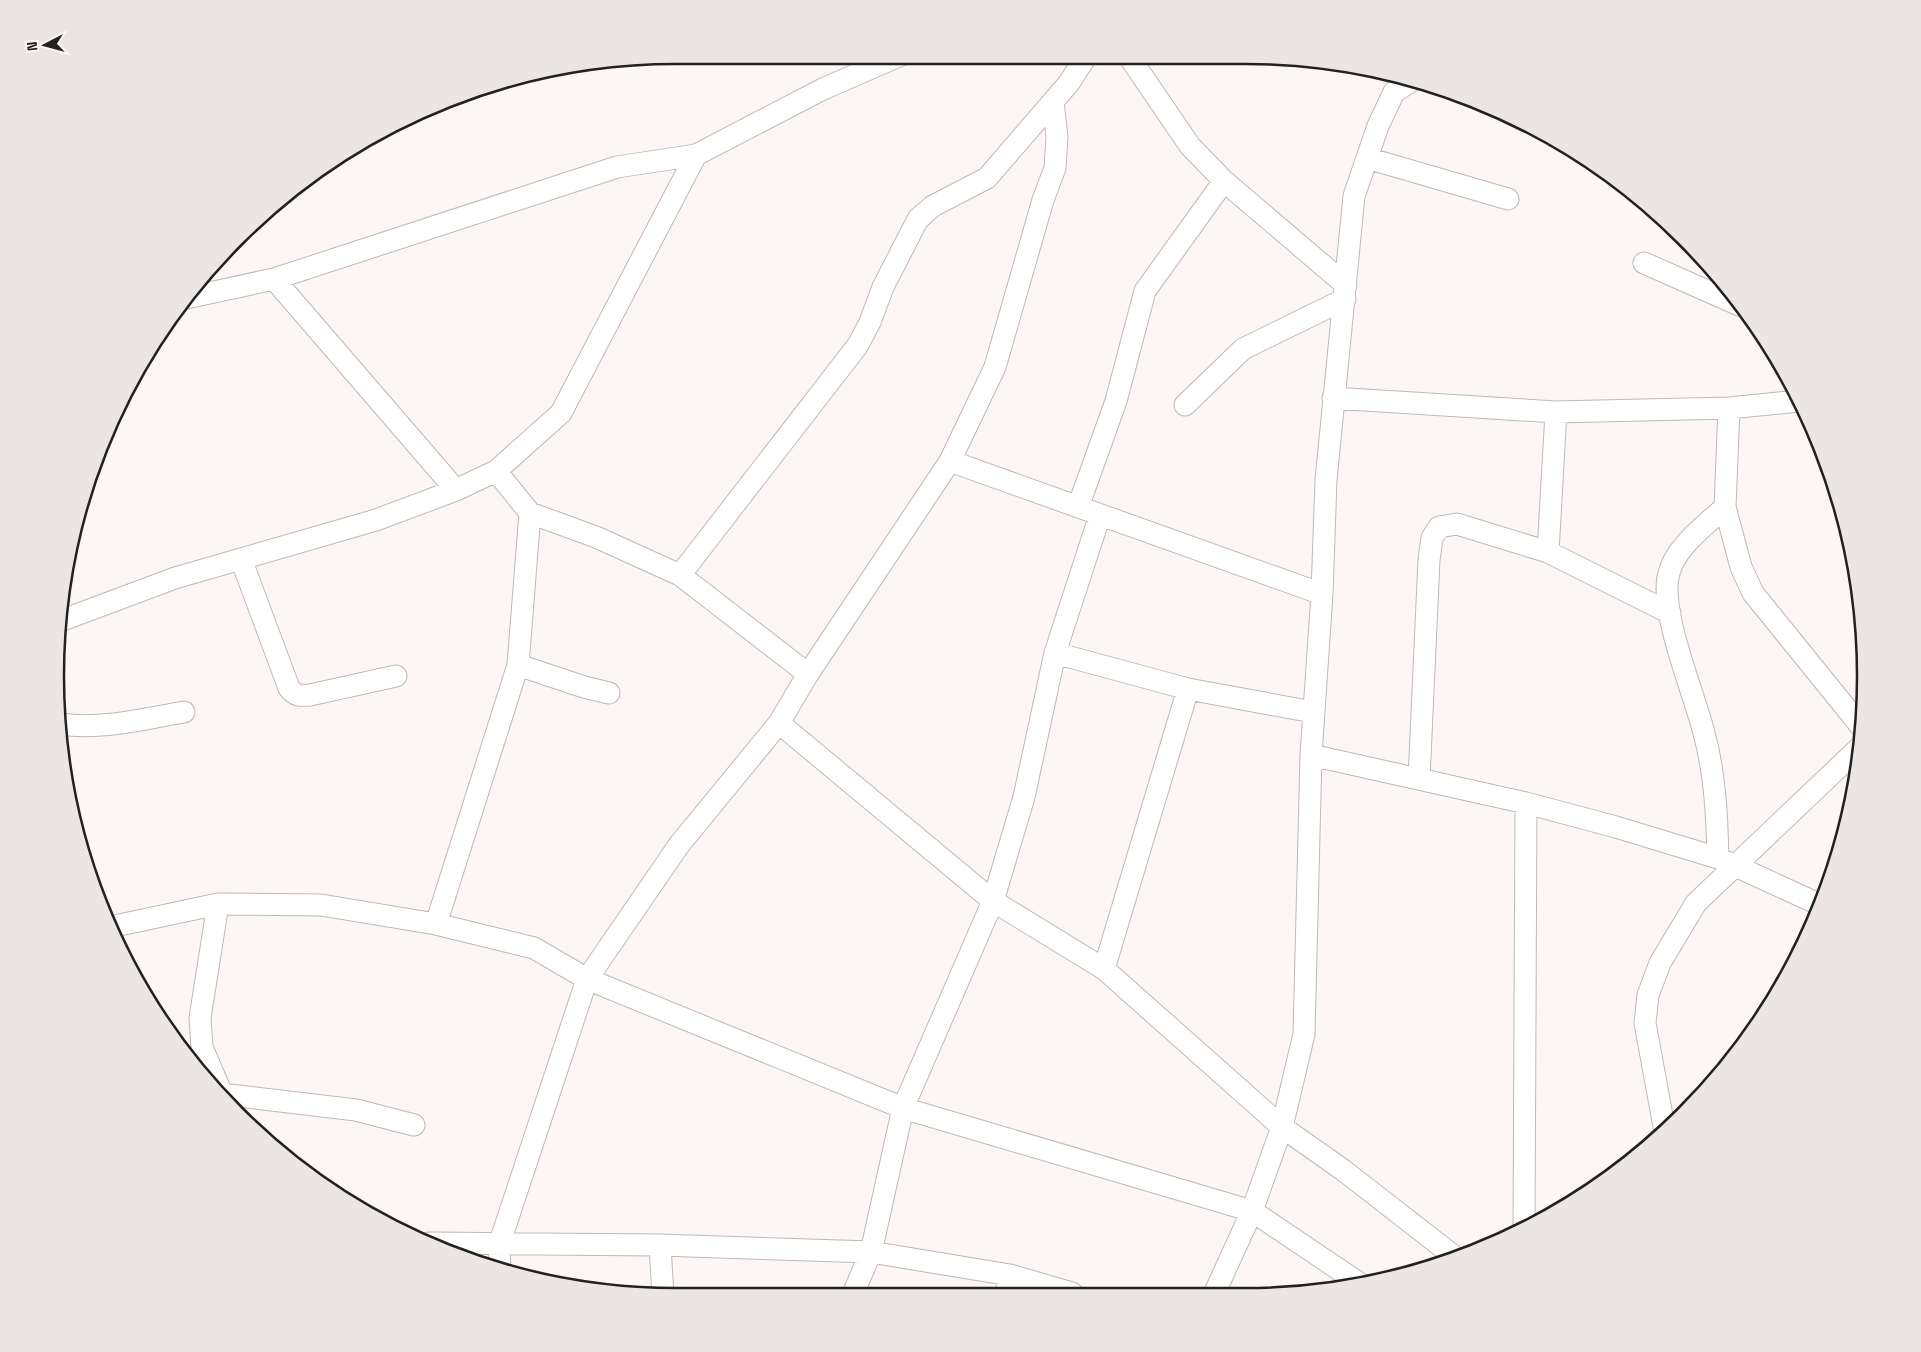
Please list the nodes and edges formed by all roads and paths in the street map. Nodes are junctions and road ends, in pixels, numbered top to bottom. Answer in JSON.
{"nodes":[{"id":1,"x":880,"y":64,"type":"edge"},
{"id":2,"x":1081,"y":64,"type":"edge"},
{"id":3,"x":1134,"y":64,"type":"edge"},
{"id":4,"x":1391,"y":82,"type":"edge"},
{"id":5,"x":1053,"y":102,"type":"junction"},
{"id":6,"x":696,"y":155,"type":"junction"},
{"id":7,"x":1367,"y":158,"type":"junction"},
{"id":8,"x":1224,"y":181,"type":"junction"},
{"id":9,"x":1508,"y":199,"type":"dead end"},
{"id":10,"x":1644,"y":262,"type":"dead end"},
{"id":11,"x":274,"y":279,"type":"junction"},
{"id":12,"x":1345,"y":292,"type":"junction"},
{"id":13,"x":196,"y":296,"type":"edge"},
{"id":14,"x":1729,"y":300,"type":"edge"},
{"id":15,"x":1333,"y":398,"type":"junction"},
{"id":16,"x":1792,"y":402,"type":"edge"},
{"id":17,"x":1185,"y":405,"type":"dead end"},
{"id":18,"x":1729,"y":408,"type":"junction"},
{"id":19,"x":1556,"y":412,"type":"junction"},
{"id":20,"x":950,"y":461,"type":"junction"},
{"id":21,"x":496,"y":471,"type":"junction"},
{"id":22,"x":456,"y":490,"type":"junction"},
{"id":23,"x":1078,"y":507,"type":"junction"},
{"id":24,"x":1725,"y":507,"type":"junction"},
{"id":25,"x":530,"y":514,"type":"junction"},
{"id":26,"x":1100,"y":514,"type":"junction"},
{"id":27,"x":1548,"y":552,"type":"junction"},
{"id":28,"x":240,"y":559,"type":"junction"},
{"id":29,"x":680,"y":575,"type":"junction"},
{"id":30,"x":1322,"y":594,"type":"junction"},
{"id":31,"x":1670,"y":613,"type":"junction"},
{"id":32,"x":67,"y":618,"type":"edge"},
{"id":33,"x":1055,"y":653,"type":"junction"},
{"id":34,"x":518,"y":664,"type":"junction"},
{"id":35,"x":808,"y":674,"type":"junction"},
{"id":36,"x":396,"y":676,"type":"dead end"},
{"id":37,"x":1188,"y":689,"type":"junction"},
{"id":38,"x":609,"y":693,"type":"dead end"},
{"id":39,"x":184,"y":712,"type":"dead end"},
{"id":40,"x":1313,"y":712,"type":"junction"},
{"id":41,"x":1856,"y":720,"type":"edge"},
{"id":42,"x":780,"y":723,"type":"junction"},
{"id":43,"x":66,"y":725,"type":"edge"},
{"id":44,"x":1852,"y":754,"type":"edge"},
{"id":45,"x":1311,"y":755,"type":"junction"},
{"id":46,"x":1419,"y":779,"type":"junction"},
{"id":47,"x":1526,"y":803,"type":"junction"},
{"id":48,"x":1728,"y":861,"type":"junction"},
{"id":49,"x":993,"y":900,"type":"junction"},
{"id":50,"x":1814,"y":903,"type":"edge"},
{"id":51,"x":218,"y":904,"type":"junction"},
{"id":52,"x":436,"y":924,"type":"junction"},
{"id":53,"x":117,"y":925,"type":"edge"},
{"id":54,"x":1104,"y":969,"type":"junction"},
{"id":55,"x":587,"y":979,"type":"junction"},
{"id":56,"x":215,"y":1079,"type":"edge"},
{"id":57,"x":232,"y":1097,"type":"edge"},
{"id":58,"x":903,"y":1108,"type":"junction"},
{"id":59,"x":1663,"y":1123,"type":"edge"},
{"id":60,"x":414,"y":1125,"type":"dead end"},
{"id":61,"x":1282,"y":1127,"type":"junction"},
{"id":62,"x":1252,"y":1211,"type":"junction"},
{"id":63,"x":1524,"y":1221,"type":"edge"},
{"id":64,"x":446,"y":1243,"type":"edge"},
{"id":65,"x":499,"y":1245,"type":"junction"},
{"id":66,"x":660,"y":1245,"type":"junction"},
{"id":67,"x":871,"y":1252,"type":"junction"},
{"id":68,"x":1449,"y":1253,"type":"edge"},
{"id":69,"x":500,"y":1262,"type":"edge"},
{"id":70,"x":1353,"y":1278,"type":"edge"},
{"id":71,"x":1008,"y":1284,"type":"edge"},
{"id":72,"x":663,"y":1288,"type":"edge"},
{"id":73,"x":856,"y":1288,"type":"edge"},
{"id":74,"x":1036,"y":1288,"type":"edge"},
{"id":75,"x":1217,"y":1288,"type":"edge"}],
"edges":[{"from":1,"to":6,"type":"street"},
{"from":2,"to":5,"type":"street"},
{"from":3,"to":8,"type":"street"},
{"from":4,"to":7,"type":"street"},
{"from":5,"to":20,"type":"street"},
{"from":5,"to":29,"type":"street"},
{"from":6,"to":11,"type":"street"},
{"from":6,"to":21,"type":"street"},
{"from":7,"to":9,"type":"street"},
{"from":7,"to":12,"type":"street"},
{"from":8,"to":12,"type":"street"},
{"from":8,"to":23,"type":"street"},
{"from":10,"to":14,"type":"street"},
{"from":11,"to":13,"type":"street"},
{"from":11,"to":22,"type":"street"},
{"from":12,"to":15,"type":"street"},
{"from":12,"to":17,"type":"street"},
{"from":15,"to":19,"type":"street"},
{"from":15,"to":30,"type":"street"},
{"from":16,"to":18,"type":"street"},
{"from":18,"to":19,"type":"street"},
{"from":18,"to":24,"type":"street"},
{"from":19,"to":27,"type":"street"},
{"from":20,"to":23,"type":"street"},
{"from":20,"to":35,"type":"street"},
{"from":21,"to":22,"type":"street"},
{"from":21,"to":25,"type":"street"},
{"from":22,"to":28,"type":"street"},
{"from":23,"to":26,"type":"street"},
{"from":24,"to":31,"type":"street"},
{"from":24,"to":41,"type":"street"},
{"from":25,"to":29,"type":"street"},
{"from":25,"to":34,"type":"street"},
{"from":26,"to":30,"type":"street"},
{"from":26,"to":33,"type":"street"},
{"from":27,"to":31,"type":"street"},
{"from":27,"to":46,"type":"street"},
{"from":28,"to":32,"type":"street"},
{"from":28,"to":36,"type":"street"},
{"from":29,"to":35,"type":"street"},
{"from":30,"to":40,"type":"street"},
{"from":31,"to":48,"type":"street"},
{"from":33,"to":37,"type":"street"},
{"from":33,"to":49,"type":"street"},
{"from":34,"to":38,"type":"street"},
{"from":34,"to":52,"type":"street"},
{"from":35,"to":42,"type":"street"},
{"from":37,"to":40,"type":"street"},
{"from":37,"to":54,"type":"street"},
{"from":39,"to":43,"type":"street"},
{"from":40,"to":45,"type":"street"},
{"from":42,"to":49,"type":"street"},
{"from":42,"to":55,"type":"street"},
{"from":44,"to":48,"type":"street"},
{"from":45,"to":46,"type":"street"},
{"from":45,"to":61,"type":"street"},
{"from":46,"to":47,"type":"street"},
{"from":47,"to":48,"type":"street"},
{"from":47,"to":63,"type":"street"},
{"from":48,"to":50,"type":"street"},
{"from":48,"to":59,"type":"street"},
{"from":49,"to":54,"type":"street"},
{"from":49,"to":58,"type":"street"},
{"from":51,"to":52,"type":"street"},
{"from":51,"to":53,"type":"street"},
{"from":51,"to":56,"type":"street"},
{"from":52,"to":55,"type":"street"},
{"from":54,"to":61,"type":"street"},
{"from":55,"to":58,"type":"street"},
{"from":55,"to":65,"type":"street"},
{"from":57,"to":60,"type":"street"},
{"from":58,"to":62,"type":"street"},
{"from":58,"to":67,"type":"street"},
{"from":61,"to":62,"type":"street"},
{"from":61,"to":68,"type":"street"},
{"from":62,"to":70,"type":"street"},
{"from":62,"to":75,"type":"street"},
{"from":64,"to":65,"type":"street"},
{"from":65,"to":66,"type":"street"},
{"from":65,"to":69,"type":"street"},
{"from":66,"to":67,"type":"street"},
{"from":66,"to":72,"type":"street"},
{"from":67,"to":71,"type":"street"},
{"from":67,"to":73,"type":"street"},
{"from":71,"to":74,"type":"street"}]}
